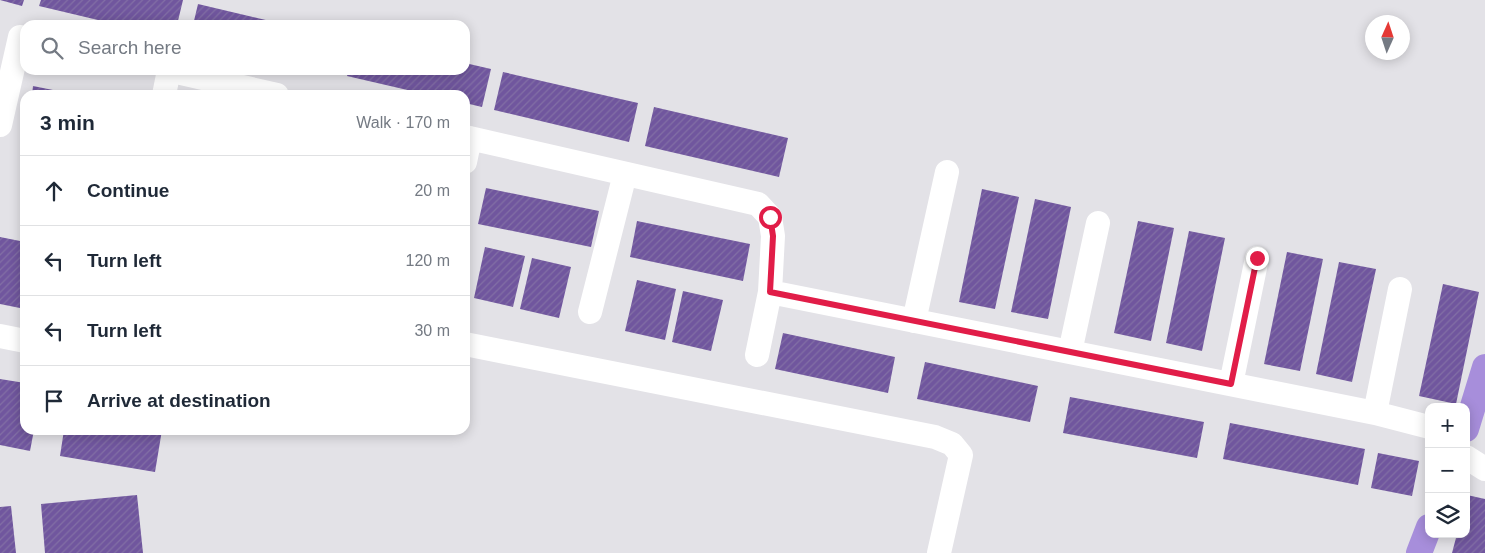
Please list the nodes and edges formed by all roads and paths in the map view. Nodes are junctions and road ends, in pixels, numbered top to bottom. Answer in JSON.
{"nodes":[{"id":1,"x":15,"y":36,"type":"edge"},
{"id":2,"x":168,"y":75,"type":"edge"},
{"id":3,"x":191,"y":75,"type":"edge"},
{"id":4,"x":165,"y":90,"type":"edge"},
{"id":5,"x":255,"y":90,"type":"edge"},
{"id":6,"x":0,"y":125,"type":"edge"},
{"id":7,"x":470,"y":138,"type":"edge"},
{"id":8,"x":947,"y":172,"type":"dead end"},
{"id":9,"x":625,"y":174,"type":"junction"},
{"id":10,"x":1098,"y":223,"type":"dead end"},
{"id":11,"x":1257,"y":258,"type":"dead end"},
{"id":12,"x":1400,"y":289,"type":"dead end"},
{"id":13,"x":770,"y":292,"type":"junction"},
{"id":14,"x":590,"y":312,"type":"dead end"},
{"id":15,"x":914,"y":321,"type":"junction"},
{"id":16,"x":0,"y":336,"type":"edge"},
{"id":17,"x":20,"y":340,"type":"edge"},
{"id":18,"x":470,"y":345,"type":"edge"},
{"id":19,"x":1070,"y":352,"type":"junction"},
{"id":20,"x":757,"y":355,"type":"dead end"},
{"id":21,"x":1231,"y":384,"type":"junction"},
{"id":22,"x":1375,"y":413,"type":"junction"},
{"id":23,"x":1425,"y":426,"type":"edge"},
{"id":24,"x":944,"y":552,"type":"edge"}],
"edges":[{"from":1,"to":6,"type":"street"},
{"from":2,"to":4,"type":"street"},
{"from":3,"to":5,"type":"street"},
{"from":7,"to":9,"type":"street"},
{"from":8,"to":15,"type":"street"},
{"from":9,"to":13,"type":"street"},
{"from":9,"to":14,"type":"street"},
{"from":10,"to":19,"type":"street"},
{"from":11,"to":21,"type":"street"},
{"from":12,"to":22,"type":"street"},
{"from":13,"to":15,"type":"street"},
{"from":13,"to":20,"type":"street"},
{"from":15,"to":19,"type":"street"},
{"from":16,"to":17,"type":"street"},
{"from":18,"to":24,"type":"street"},
{"from":19,"to":21,"type":"street"},
{"from":21,"to":22,"type":"street"},
{"from":22,"to":23,"type":"street"}]}
